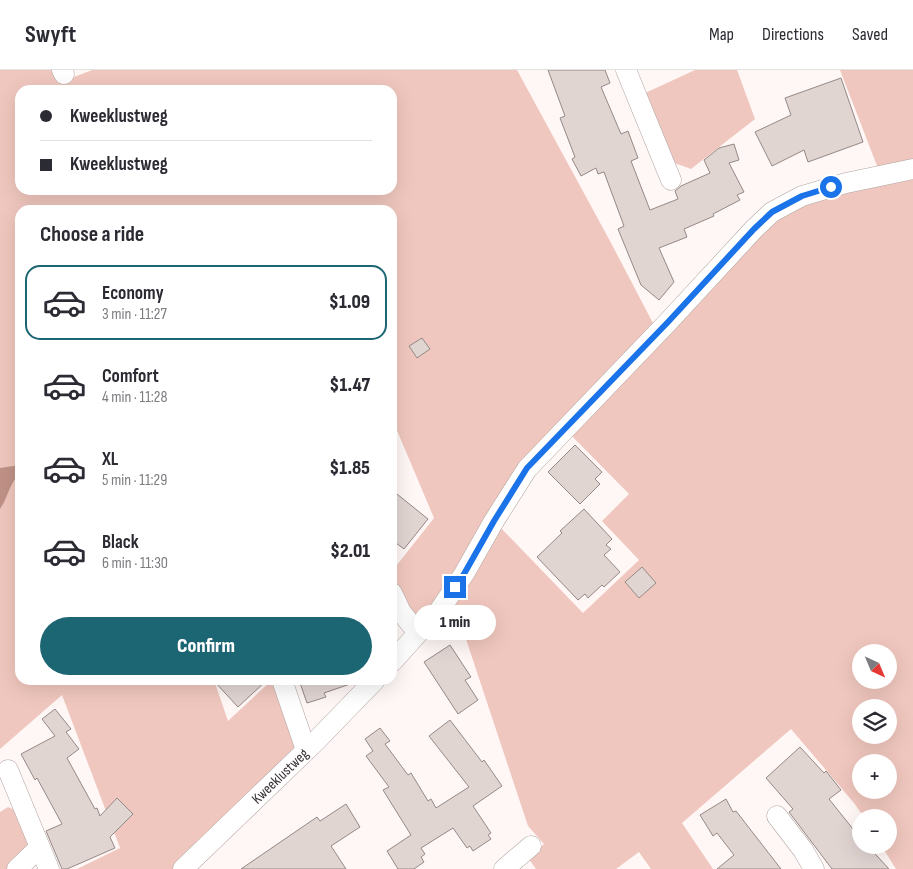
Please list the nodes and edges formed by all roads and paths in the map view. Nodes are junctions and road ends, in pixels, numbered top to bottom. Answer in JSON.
{"nodes":[{"id":1,"x":626,"y":70,"type":"edge"},
{"id":2,"x":913,"y":169,"type":"edge"},
{"id":3,"x":671,"y":180,"type":"dead end"},
{"id":4,"x":397,"y":604,"type":"edge"},
{"id":5,"x":418,"y":633,"type":"junction"},
{"id":6,"x":397,"y":656,"type":"edge"},
{"id":7,"x":284,"y":685,"type":"edge"},
{"id":8,"x":370,"y":685,"type":"edge"},
{"id":9,"x":306,"y":750,"type":"junction"},
{"id":10,"x":8,"y":770,"type":"dead end"},
{"id":11,"x":777,"y":816,"type":"dead end"},
{"id":12,"x":531,"y":846,"type":"dead end"},
{"id":13,"x":40,"y":847,"type":"junction"},
{"id":14,"x":17,"y":869,"type":"edge"},
{"id":15,"x":49,"y":869,"type":"edge"},
{"id":16,"x":183,"y":869,"type":"edge"},
{"id":17,"x":504,"y":869,"type":"edge"},
{"id":18,"x":814,"y":869,"type":"edge"}],
"edges":[{"from":1,"to":3,"type":"street"},
{"from":2,"to":5,"type":"street"},
{"from":4,"to":5,"type":"street"},
{"from":5,"to":6,"type":"street"},
{"from":7,"to":9,"type":"street"},
{"from":8,"to":9,"type":"street","name":"Kweeklustweg"},
{"from":9,"to":16,"type":"street","name":"Kweeklustweg"},
{"from":10,"to":13,"type":"street"},
{"from":11,"to":18,"type":"street"},
{"from":12,"to":17,"type":"street"},
{"from":13,"to":14,"type":"street"},
{"from":13,"to":15,"type":"street"}]}
